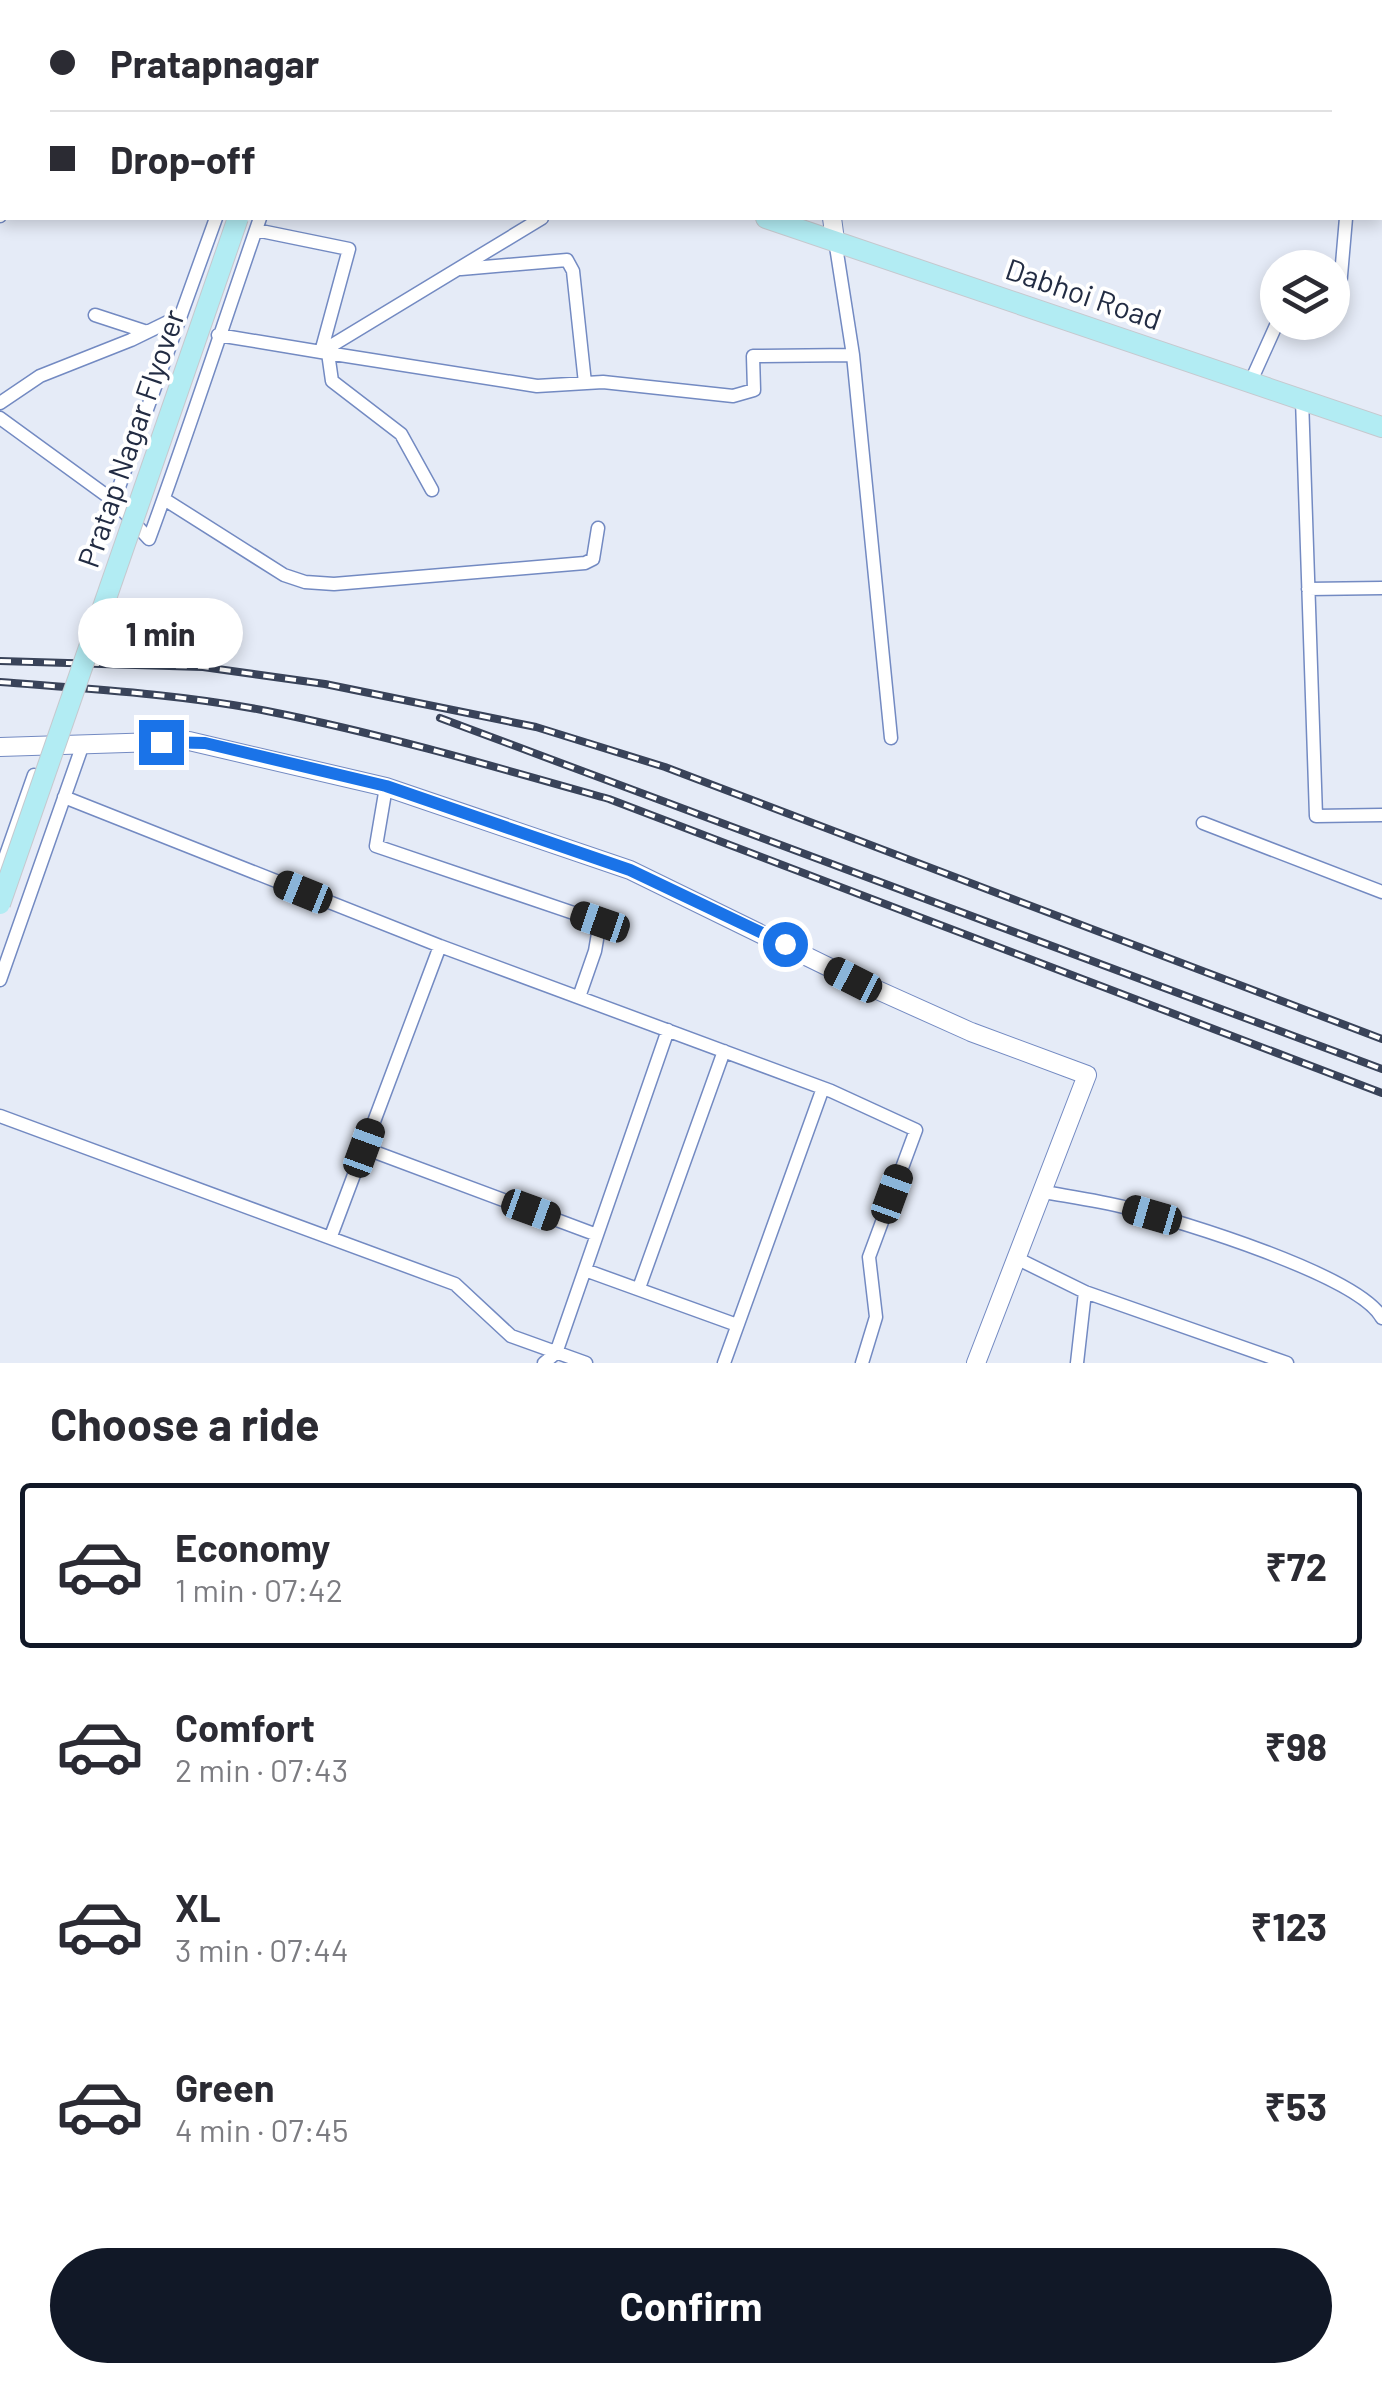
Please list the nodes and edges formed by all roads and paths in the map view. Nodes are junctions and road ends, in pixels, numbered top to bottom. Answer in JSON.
{"nodes":[{"id":1,"x":215,"y":220,"type":"edge"},
{"id":2,"x":539,"y":220,"type":"edge"},
{"id":3,"x":772,"y":220,"type":"edge"},
{"id":4,"x":832,"y":220,"type":"edge"},
{"id":5,"x":1346,"y":220,"type":"edge"},
{"id":6,"x":251,"y":222,"type":"edge"},
{"id":7,"x":835,"y":240,"type":"junction"},
{"id":8,"x":1343,"y":250,"type":"edge"},
{"id":9,"x":456,"y":270,"type":"junction"},
{"id":10,"x":95,"y":314,"type":"dead end"},
{"id":11,"x":178,"y":318,"type":"junction"},
{"id":12,"x":147,"y":332,"type":"junction"},
{"id":13,"x":218,"y":336,"type":"junction"},
{"id":14,"x":1269,"y":340,"type":"edge"},
{"id":15,"x":324,"y":353,"type":"junction"},
{"id":16,"x":854,"y":355,"type":"junction"},
{"id":17,"x":1251,"y":382,"type":"junction"},
{"id":18,"x":585,"y":383,"type":"junction"},
{"id":19,"x":1302,"y":399,"type":"junction"},
{"id":20,"x":0,"y":403,"type":"edge"},
{"id":21,"x":0,"y":418,"type":"edge"},
{"id":22,"x":1382,"y":427,"type":"edge"},
{"id":23,"x":432,"y":490,"type":"dead end"},
{"id":24,"x":164,"y":499,"type":"junction"},
{"id":25,"x":114,"y":501,"type":"junction"},
{"id":26,"x":598,"y":528,"type":"dead end"},
{"id":27,"x":1382,"y":588,"type":"edge"},
{"id":28,"x":1308,"y":589,"type":"junction"},
{"id":29,"x":891,"y":738,"type":"dead end"},
{"id":30,"x":83,"y":744,"type":"junction"},
{"id":31,"x":44,"y":746,"type":"junction"},
{"id":32,"x":0,"y":747,"type":"edge"},
{"id":33,"x":386,"y":786,"type":"junction"},
{"id":34,"x":64,"y":797,"type":"junction"},
{"id":35,"x":1382,"y":815,"type":"edge"},
{"id":36,"x":1203,"y":822,"type":"dead end"},
{"id":37,"x":4,"y":847,"type":"edge"},
{"id":38,"x":0,"y":872,"type":"edge"},
{"id":39,"x":1382,"y":892,"type":"edge"},
{"id":40,"x":0,"y":904,"type":"edge"},
{"id":41,"x":440,"y":946,"type":"junction"},
{"id":42,"x":0,"y":980,"type":"edge"},
{"id":43,"x":579,"y":997,"type":"junction"},
{"id":44,"x":668,"y":1030,"type":"junction"},
{"id":45,"x":724,"y":1051,"type":"junction"},
{"id":46,"x":823,"y":1088,"type":"junction"},
{"id":47,"x":0,"y":1116,"type":"edge"},
{"id":48,"x":364,"y":1148,"type":"junction"},
{"id":49,"x":1044,"y":1192,"type":"junction"},
{"id":50,"x":598,"y":1235,"type":"junction"},
{"id":51,"x":331,"y":1236,"type":"junction"},
{"id":52,"x":1018,"y":1259,"type":"junction"},
{"id":53,"x":585,"y":1270,"type":"junction"},
{"id":54,"x":639,"y":1288,"type":"junction"},
{"id":55,"x":1085,"y":1292,"type":"junction"},
{"id":56,"x":1382,"y":1318,"type":"edge"},
{"id":57,"x":737,"y":1325,"type":"junction"},
{"id":58,"x":554,"y":1358,"type":"edge"},
{"id":59,"x":544,"y":1363,"type":"edge"},
{"id":60,"x":586,"y":1363,"type":"edge"},
{"id":61,"x":724,"y":1363,"type":"edge"},
{"id":62,"x":862,"y":1363,"type":"edge"},
{"id":63,"x":976,"y":1363,"type":"edge"},
{"id":64,"x":1077,"y":1363,"type":"edge"},
{"id":65,"x":1287,"y":1363,"type":"edge"}],
"edges":[{"from":1,"to":11,"type":"street"},
{"from":2,"to":9,"type":"street"},
{"from":3,"to":7,"type":"main road","name":"Dabhoi Road"},
{"from":4,"to":7,"type":"street"},
{"from":5,"to":8,"type":"street"},
{"from":6,"to":13,"type":"street"},
{"from":6,"to":15,"type":"street"},
{"from":6,"to":40,"type":"main road","name":"Pratap Nagar Flyover","bridge":true},
{"from":7,"to":16,"type":"street"},
{"from":7,"to":17,"type":"main road","name":"Dabhoi Road"},
{"from":9,"to":15,"type":"street"},
{"from":9,"to":18,"type":"street"},
{"from":10,"to":12,"type":"street"},
{"from":11,"to":12,"type":"street"},
{"from":11,"to":25,"type":"street"},
{"from":12,"to":20,"type":"street"},
{"from":13,"to":15,"type":"street"},
{"from":13,"to":24,"type":"street"},
{"from":14,"to":17,"type":"street"},
{"from":15,"to":18,"type":"street"},
{"from":15,"to":23,"type":"street"},
{"from":16,"to":18,"type":"street"},
{"from":16,"to":29,"type":"street"},
{"from":17,"to":19,"type":"main road","name":"Dabhoi Road"},
{"from":19,"to":22,"type":"main road","name":"Dabhoi Road"},
{"from":19,"to":28,"type":"street"},
{"from":21,"to":25,"type":"street"},
{"from":24,"to":25,"type":"street"},
{"from":24,"to":26,"type":"street"},
{"from":27,"to":28,"type":"street"},
{"from":28,"to":35,"type":"street"},
{"from":30,"to":31,"type":"street"},
{"from":30,"to":33,"type":"street"},
{"from":30,"to":34,"type":"street"},
{"from":31,"to":32,"type":"street"},
{"from":31,"to":37,"type":"street"},
{"from":33,"to":43,"type":"street"},
{"from":33,"to":49,"type":"street"},
{"from":34,"to":41,"type":"street"},
{"from":34,"to":42,"type":"street"},
{"from":36,"to":39,"type":"street"},
{"from":37,"to":38,"type":"street"},
{"from":41,"to":43,"type":"street"},
{"from":41,"to":48,"type":"street"},
{"from":43,"to":44,"type":"street"},
{"from":44,"to":45,"type":"street"},
{"from":44,"to":50,"type":"street"},
{"from":45,"to":46,"type":"street"},
{"from":45,"to":54,"type":"street"},
{"from":46,"to":57,"type":"street"},
{"from":46,"to":62,"type":"street"},
{"from":47,"to":51,"type":"street"},
{"from":48,"to":50,"type":"street"},
{"from":48,"to":51,"type":"street"},
{"from":49,"to":52,"type":"street"},
{"from":49,"to":56,"type":"street"},
{"from":50,"to":53,"type":"street"},
{"from":51,"to":58,"type":"street"},
{"from":52,"to":55,"type":"street"},
{"from":52,"to":63,"type":"street"},
{"from":53,"to":54,"type":"street"},
{"from":53,"to":58,"type":"street"},
{"from":54,"to":57,"type":"street"},
{"from":55,"to":64,"type":"street"},
{"from":55,"to":65,"type":"street"},
{"from":57,"to":61,"type":"street"},
{"from":58,"to":59,"type":"street"},
{"from":58,"to":60,"type":"street"}]}
